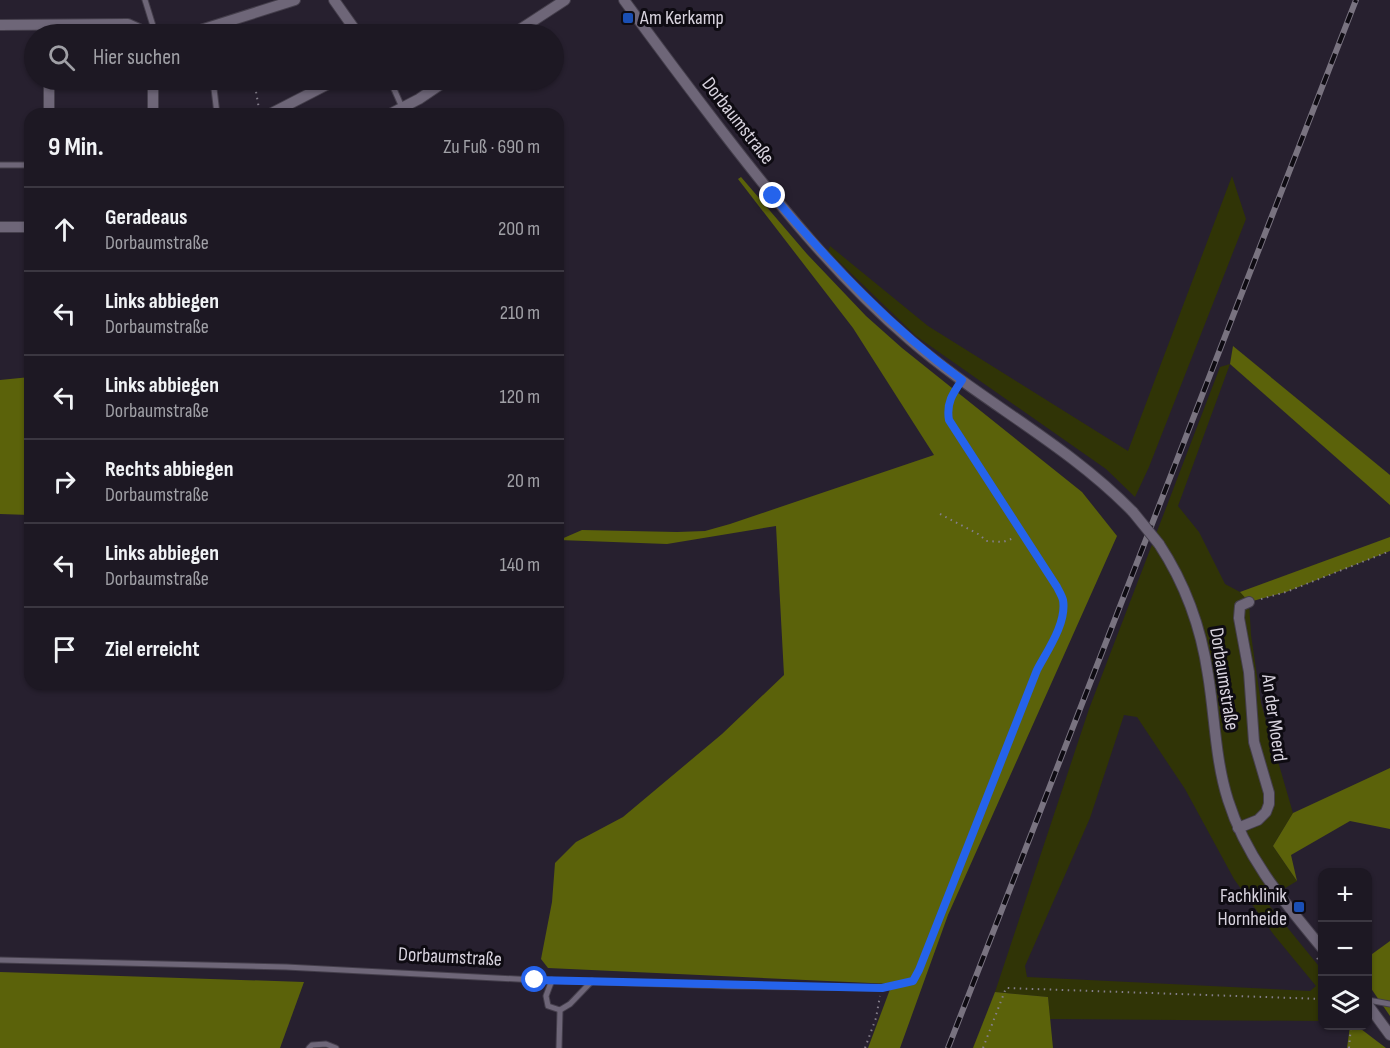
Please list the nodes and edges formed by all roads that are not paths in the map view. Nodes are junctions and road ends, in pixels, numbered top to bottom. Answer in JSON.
{"nodes":[{"id":1,"x":145,"y":0,"type":"edge"},
{"id":2,"x":295,"y":0,"type":"edge"},
{"id":3,"x":334,"y":0,"type":"edge"},
{"id":4,"x":565,"y":0,"type":"edge"},
{"id":5,"x":624,"y":0,"type":"edge"},
{"id":6,"x":153,"y":24,"type":"edge"},
{"id":7,"x":219,"y":24,"type":"edge"},
{"id":8,"x":351,"y":24,"type":"edge"},
{"id":9,"x":528,"y":24,"type":"edge"},
{"id":10,"x":0,"y":25,"type":"edge"},
{"id":11,"x":24,"y":27,"type":"edge"},
{"id":12,"x":49,"y":90,"type":"edge"},
{"id":13,"x":153,"y":90,"type":"edge"},
{"id":14,"x":214,"y":90,"type":"edge"},
{"id":15,"x":317,"y":90,"type":"edge"},
{"id":16,"x":395,"y":90,"type":"edge"},
{"id":17,"x":433,"y":90,"type":"edge"},
{"id":18,"x":49,"y":108,"type":"edge"},
{"id":19,"x":153,"y":108,"type":"edge"},
{"id":20,"x":216,"y":108,"type":"edge"},
{"id":21,"x":282,"y":108,"type":"edge"},
{"id":22,"x":403,"y":108,"type":"edge"},
{"id":23,"x":408,"y":108,"type":"edge"},
{"id":24,"x":0,"y":165,"type":"edge"},
{"id":25,"x":24,"y":165,"type":"edge"},
{"id":26,"x":0,"y":227,"type":"edge"},
{"id":27,"x":24,"y":227,"type":"edge"},
{"id":28,"x":962,"y":380,"type":"junction"},
{"id":29,"x":1249,"y":602,"type":"road end"},
{"id":30,"x":1238,"y":828,"type":"junction"},
{"id":31,"x":1318,"y":942,"type":"edge"},
{"id":32,"x":0,"y":960,"type":"edge"},
{"id":33,"x":552,"y":980,"type":"junction"},
{"id":34,"x":592,"y":981,"type":"junction"},
{"id":35,"x":1372,"y":1002,"type":"edge"},
{"id":36,"x":1390,"y":1004,"type":"edge"},
{"id":37,"x":1372,"y":1008,"type":"edge"},
{"id":38,"x":560,"y":1010,"type":"junction"},
{"id":39,"x":1390,"y":1035,"type":"edge"},
{"id":40,"x":309,"y":1048,"type":"edge"},
{"id":41,"x":336,"y":1048,"type":"edge"},
{"id":42,"x":559,"y":1048,"type":"edge"}],
"edges":[{"from":1,"to":6,"type":"lane"},
{"from":2,"to":7,"type":"street"},
{"from":3,"to":8,"type":"street"},
{"from":4,"to":9,"type":"street"},
{"from":5,"to":28,"type":"street","name":"Dorbaumstraße"},
{"from":10,"to":11,"type":"street"},
{"from":12,"to":18,"type":"street"},
{"from":13,"to":19,"type":"street"},
{"from":14,"to":20,"type":"lane"},
{"from":15,"to":21,"type":"street"},
{"from":16,"to":22,"type":"lane"},
{"from":17,"to":23,"type":"street"},
{"from":24,"to":25,"type":"lane"},
{"from":26,"to":27,"type":"street"},
{"from":28,"to":30,"type":"street","name":"Dorbaumstraße","bridge":true},
{"from":28,"to":34,"type":"lane","name":"Dorbaumstraße"},
{"from":29,"to":30,"type":"street","name":"An der Moerd"},
{"from":30,"to":31,"type":"street","name":"Dorbaumstraße"},
{"from":32,"to":33,"type":"lane","name":"Dorbaumstraße"},
{"from":33,"to":34,"type":"lane","name":"Dorbaumstraße"},
{"from":33,"to":38,"type":"lane"},
{"from":34,"to":38,"type":"lane"},
{"from":35,"to":36,"type":"lane"},
{"from":37,"to":39,"type":"street"},
{"from":38,"to":42,"type":"lane"},
{"from":40,"to":41,"type":"lane"}]}
